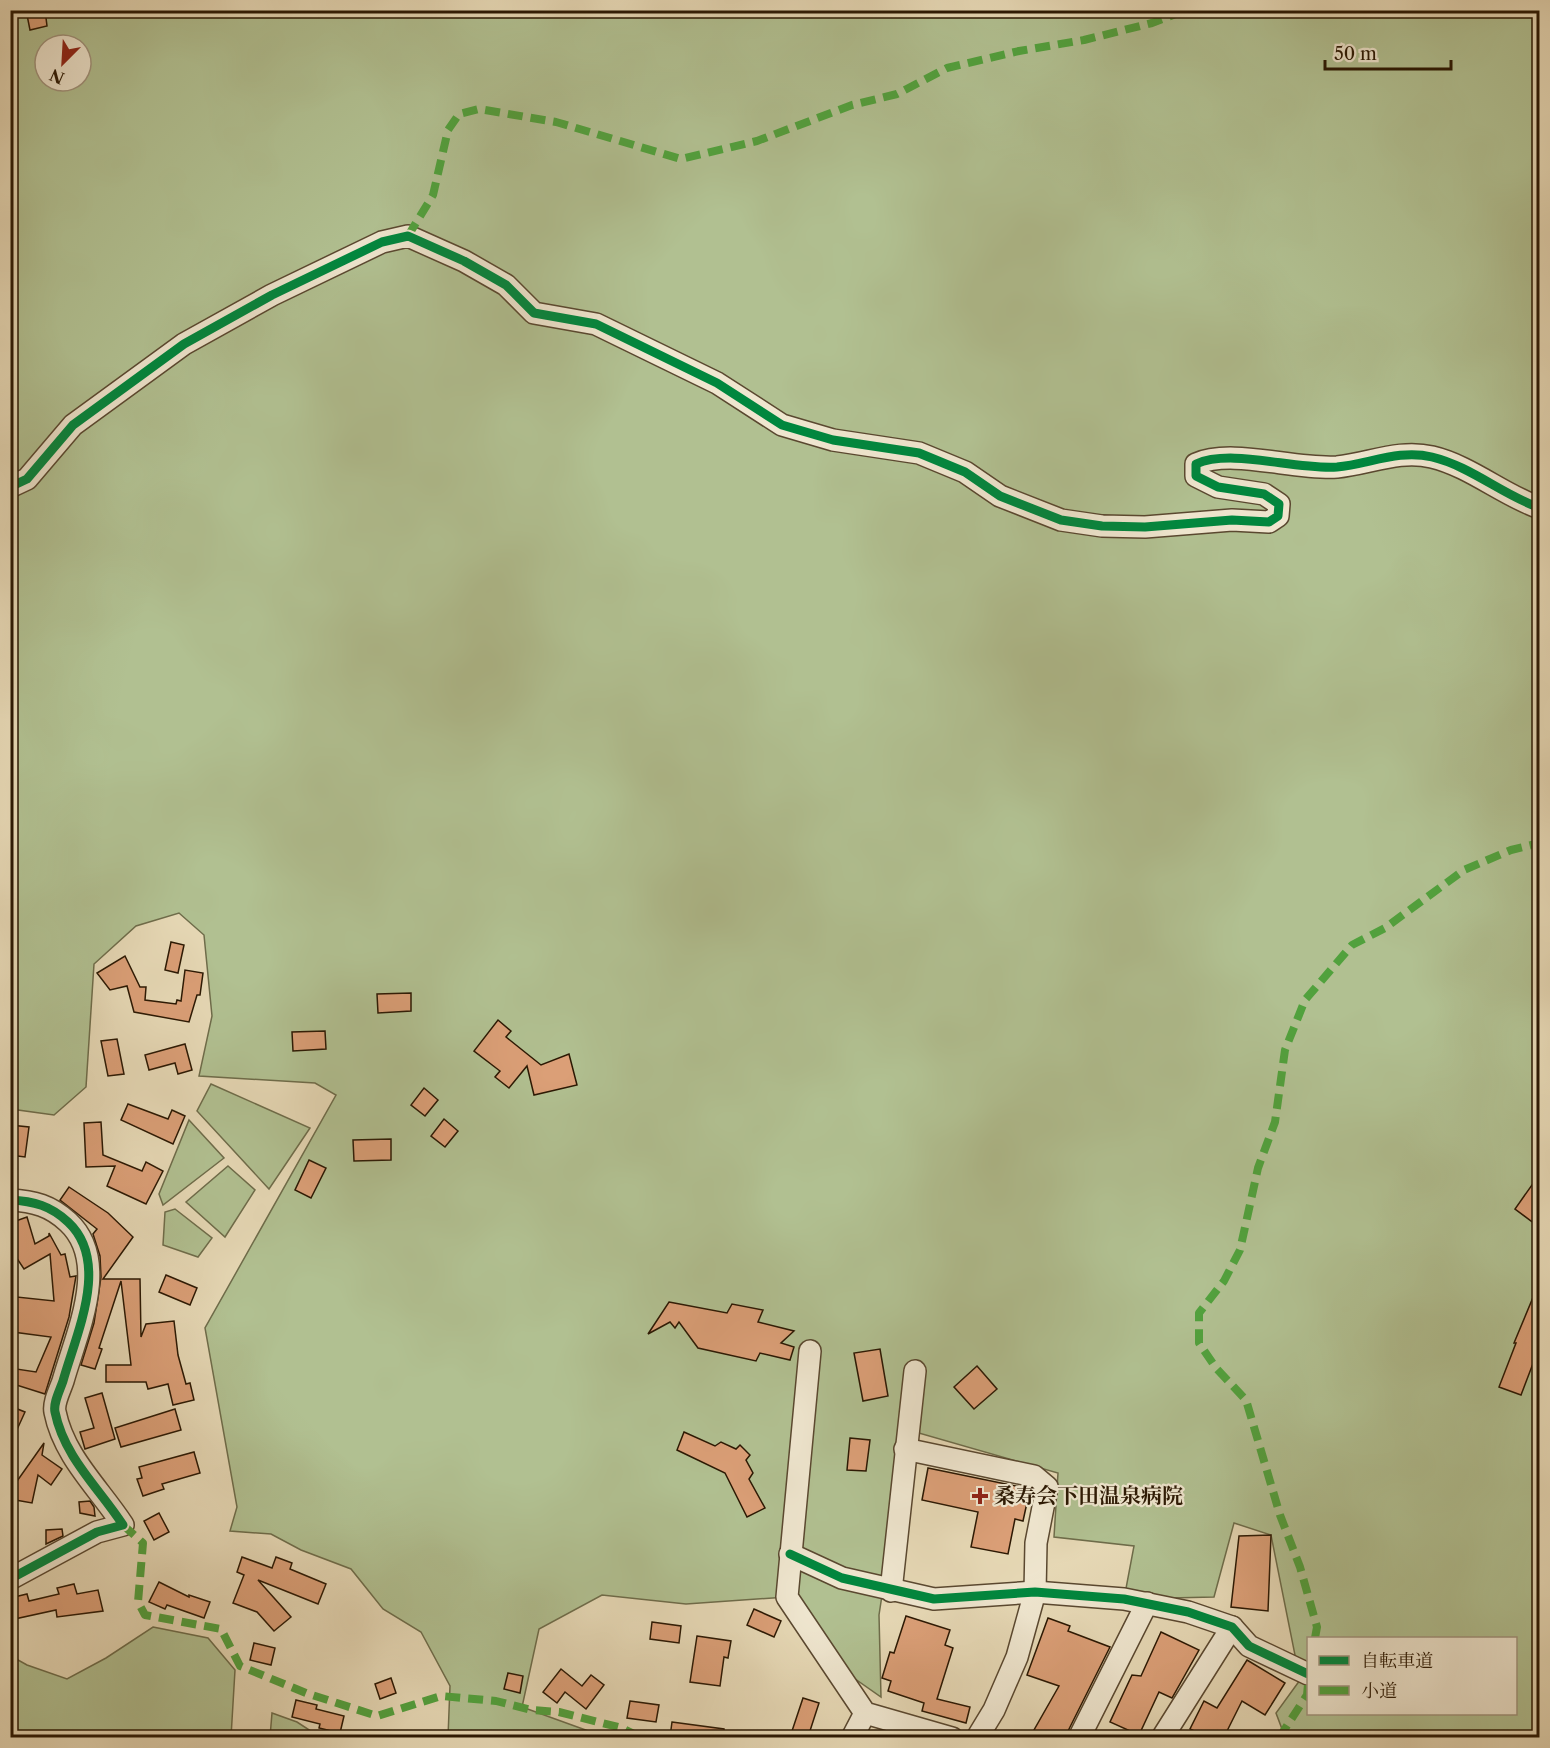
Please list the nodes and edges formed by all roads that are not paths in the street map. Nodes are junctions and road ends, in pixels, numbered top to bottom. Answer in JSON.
{"nodes":[{"id":1,"x":10,"y":487,"type":"edge"},
{"id":2,"x":1539,"y":508,"type":"edge"},
{"id":3,"x":10,"y":1200,"type":"edge"},
{"id":4,"x":810,"y":1351,"type":"dead end"},
{"id":5,"x":915,"y":1371,"type":"dead end"},
{"id":6,"x":905,"y":1449,"type":"junction"},
{"id":7,"x":790,"y":1554,"type":"junction"},
{"id":8,"x":10,"y":1579,"type":"edge"},
{"id":9,"x":891,"y":1591,"type":"junction"},
{"id":10,"x":1035,"y":1592,"type":"junction"},
{"id":11,"x":1148,"y":1603,"type":"junction"},
{"id":12,"x":1232,"y":1627,"type":"junction"},
{"id":13,"x":1307,"y":1674,"type":"edge"},
{"id":14,"x":865,"y":1713,"type":"junction"},
{"id":15,"x":852,"y":1737,"type":"edge"},
{"id":16,"x":952,"y":1737,"type":"edge"},
{"id":17,"x":977,"y":1737,"type":"edge"},
{"id":18,"x":1079,"y":1737,"type":"edge"},
{"id":19,"x":1162,"y":1737,"type":"edge"}],
"edges":[{"from":1,"to":2,"type":"street"},
{"from":3,"to":8,"type":"street"},
{"from":4,"to":7,"type":"street"},
{"from":5,"to":6,"type":"street"},
{"from":6,"to":9,"type":"street"},
{"from":6,"to":10,"type":"street"},
{"from":7,"to":9,"type":"street"},
{"from":7,"to":14,"type":"street"},
{"from":9,"to":10,"type":"street"},
{"from":10,"to":11,"type":"street"},
{"from":10,"to":17,"type":"street"},
{"from":11,"to":12,"type":"street"},
{"from":11,"to":18,"type":"street"},
{"from":12,"to":13,"type":"street"},
{"from":12,"to":19,"type":"street"},
{"from":14,"to":15,"type":"street"},
{"from":14,"to":16,"type":"street"}]}
